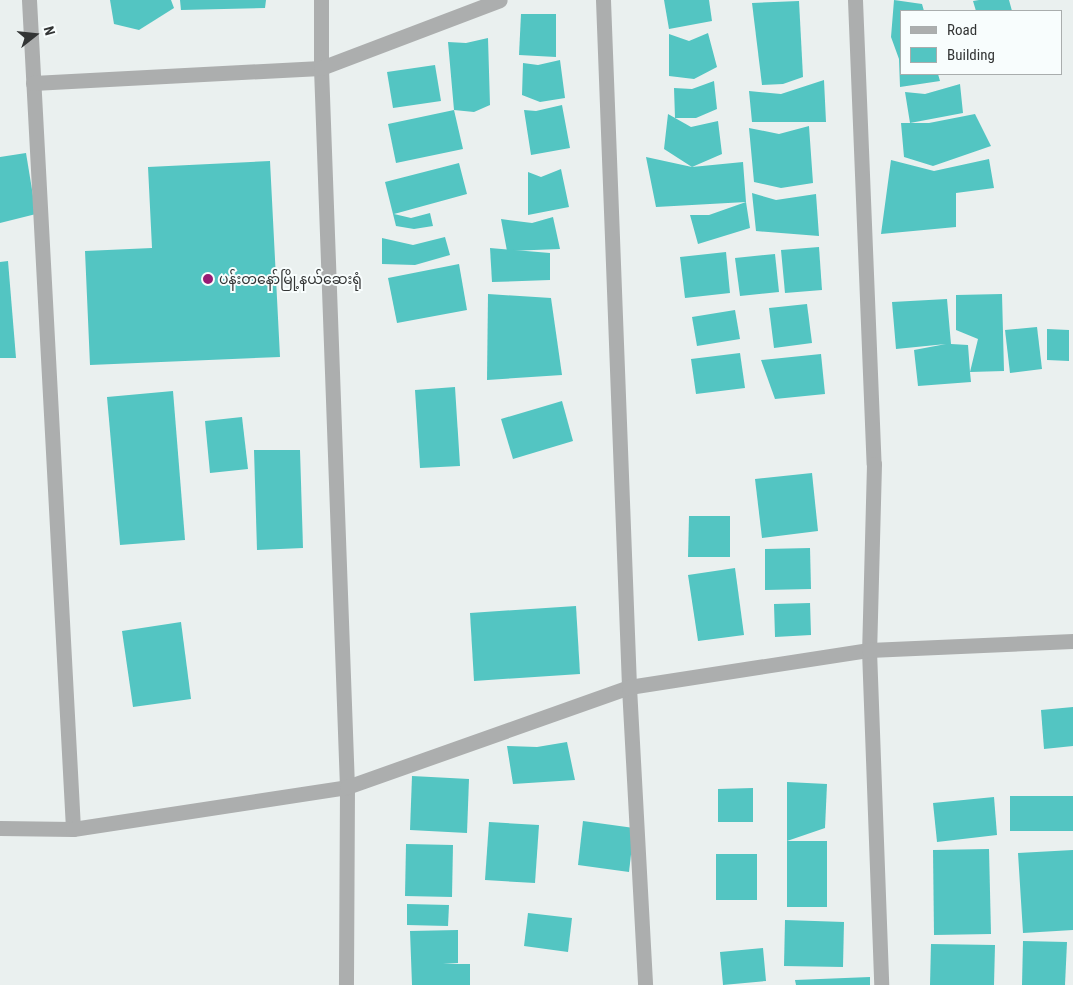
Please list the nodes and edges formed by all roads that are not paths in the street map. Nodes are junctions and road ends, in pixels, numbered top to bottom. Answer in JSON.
{"nodes":[{"id":1,"x":29,"y":0,"type":"edge"},
{"id":2,"x":321,"y":0,"type":"edge"},
{"id":3,"x":500,"y":0,"type":"edge"},
{"id":4,"x":603,"y":0,"type":"edge"},
{"id":5,"x":854,"y":0,"type":"edge"},
{"id":6,"x":321,"y":68,"type":"junction"},
{"id":7,"x":33,"y":82,"type":"junction"},
{"id":8,"x":1073,"y":641,"type":"edge"},
{"id":9,"x":869,"y":650,"type":"junction"},
{"id":10,"x":629,"y":687,"type":"junction"},
{"id":11,"x":348,"y":788,"type":"junction"},
{"id":12,"x":0,"y":828,"type":"edge"},
{"id":13,"x":73,"y":829,"type":"junction"},
{"id":14,"x":346,"y":985,"type":"edge"},
{"id":15,"x":645,"y":985,"type":"edge"},
{"id":16,"x":881,"y":985,"type":"edge"}],
"edges":[{"from":1,"to":7,"type":"street"},
{"from":2,"to":6,"type":"street"},
{"from":3,"to":6,"type":"street"},
{"from":4,"to":10,"type":"street"},
{"from":5,"to":9,"type":"street"},
{"from":6,"to":7,"type":"street"},
{"from":6,"to":11,"type":"street"},
{"from":7,"to":13,"type":"street"},
{"from":8,"to":9,"type":"street"},
{"from":9,"to":10,"type":"street"},
{"from":9,"to":16,"type":"street"},
{"from":10,"to":11,"type":"street"},
{"from":10,"to":15,"type":"street"},
{"from":11,"to":13,"type":"street"},
{"from":11,"to":14,"type":"street"},
{"from":12,"to":13,"type":"street"}]}
